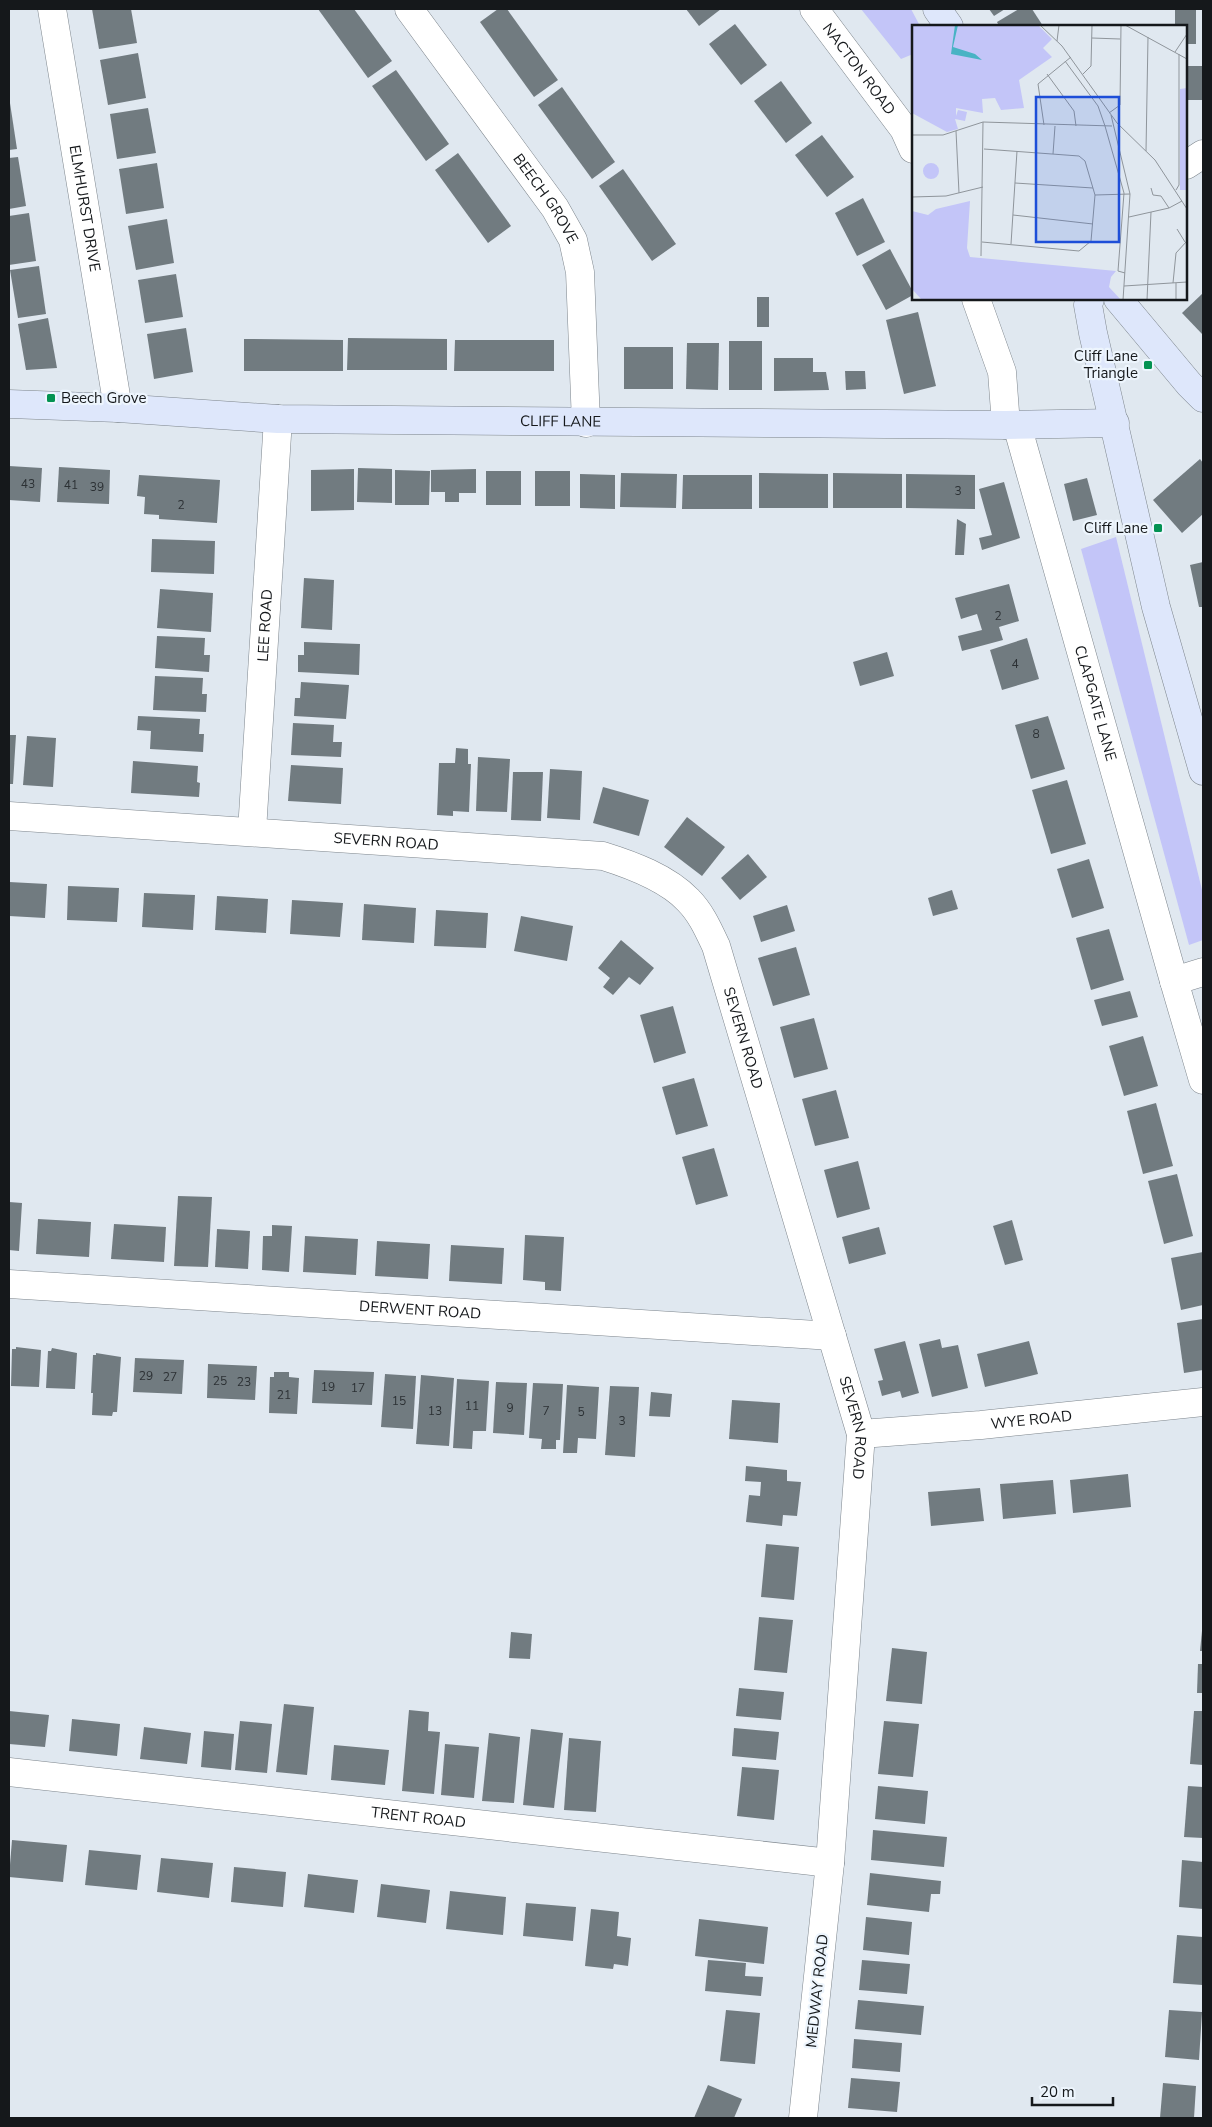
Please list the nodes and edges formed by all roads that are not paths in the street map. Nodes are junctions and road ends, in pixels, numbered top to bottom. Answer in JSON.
{"nodes":[{"id":1,"x":52,"y":9,"type":"edge"},
{"id":2,"x":409,"y":9,"type":"edge"},
{"id":3,"x":814,"y":9,"type":"edge"},
{"id":4,"x":937,"y":9,"type":"edge"},
{"id":5,"x":948,"y":25,"type":"edge"},
{"id":6,"x":910,"y":133,"type":"edge"},
{"id":7,"x":1203,"y":154,"type":"edge"},
{"id":8,"x":1187,"y":165,"type":"edge"},
{"id":9,"x":976,"y":300,"type":"edge"},
{"id":10,"x":1090,"y":300,"type":"edge"},
{"id":11,"x":1119,"y":300,"type":"edge"},
{"id":12,"x":1203,"y":398,"type":"edge"},
{"id":13,"x":9,"y":404,"type":"edge"},
{"id":14,"x":118,"y":408,"type":"junction"},
{"id":15,"x":278,"y":419,"type":"junction"},
{"id":16,"x":586,"y":423,"type":"junction"},
{"id":17,"x":1115,"y":423,"type":"junction"},
{"id":18,"x":1012,"y":425,"type":"junction"},
{"id":19,"x":1203,"y":771,"type":"edge"},
{"id":20,"x":9,"y":816,"type":"edge"},
{"id":21,"x":252,"y":831,"type":"junction"},
{"id":22,"x":1203,"y":972,"type":"edge"},
{"id":23,"x":1174,"y":981,"type":"junction"},
{"id":24,"x":1203,"y":1080,"type":"edge"},
{"id":25,"x":9,"y":1284,"type":"edge"},
{"id":26,"x":832,"y":1336,"type":"junction"},
{"id":27,"x":1203,"y":1402,"type":"edge"},
{"id":28,"x":861,"y":1434,"type":"junction"},
{"id":29,"x":9,"y":1772,"type":"edge"},
{"id":30,"x":830,"y":1864,"type":"junction"},
{"id":31,"x":803,"y":2118,"type":"edge"}],
"edges":[{"from":1,"to":14,"type":"street","name":"ELMHURST DRIVE"},
{"from":2,"to":16,"type":"street","name":"BEECH GROVE"},
{"from":3,"to":6,"type":"street","name":"NACTON ROAD"},
{"from":4,"to":5,"type":"street"},
{"from":7,"to":8,"type":"street"},
{"from":9,"to":18,"type":"street"},
{"from":10,"to":17,"type":"street"},
{"from":11,"to":12,"type":"street"},
{"from":13,"to":14,"type":"street","name":"CLIFF LANE"},
{"from":14,"to":15,"type":"street","name":"CLIFF LANE"},
{"from":15,"to":16,"type":"street","name":"CLIFF LANE"},
{"from":15,"to":21,"type":"street","name":"LEE ROAD"},
{"from":16,"to":18,"type":"street","name":"CLIFF LANE"},
{"from":17,"to":18,"type":"street","name":"CLIFF LANE"},
{"from":17,"to":19,"type":"street"},
{"from":18,"to":23,"type":"street","name":"CLAPGATE LANE"},
{"from":20,"to":21,"type":"street","name":"SEVERN ROAD"},
{"from":21,"to":26,"type":"street","name":"SEVERN ROAD"},
{"from":22,"to":23,"type":"street"},
{"from":23,"to":24,"type":"street","name":"CLAPGATE LANE"},
{"from":25,"to":26,"type":"street","name":"DERWENT ROAD"},
{"from":26,"to":28,"type":"street","name":"SEVERN ROAD"},
{"from":27,"to":28,"type":"street","name":"WYE ROAD"},
{"from":28,"to":30,"type":"street","name":"SEVERN ROAD"},
{"from":29,"to":30,"type":"street","name":"TRENT ROAD"},
{"from":30,"to":31,"type":"street","name":"MEDWAY ROAD"}]}
